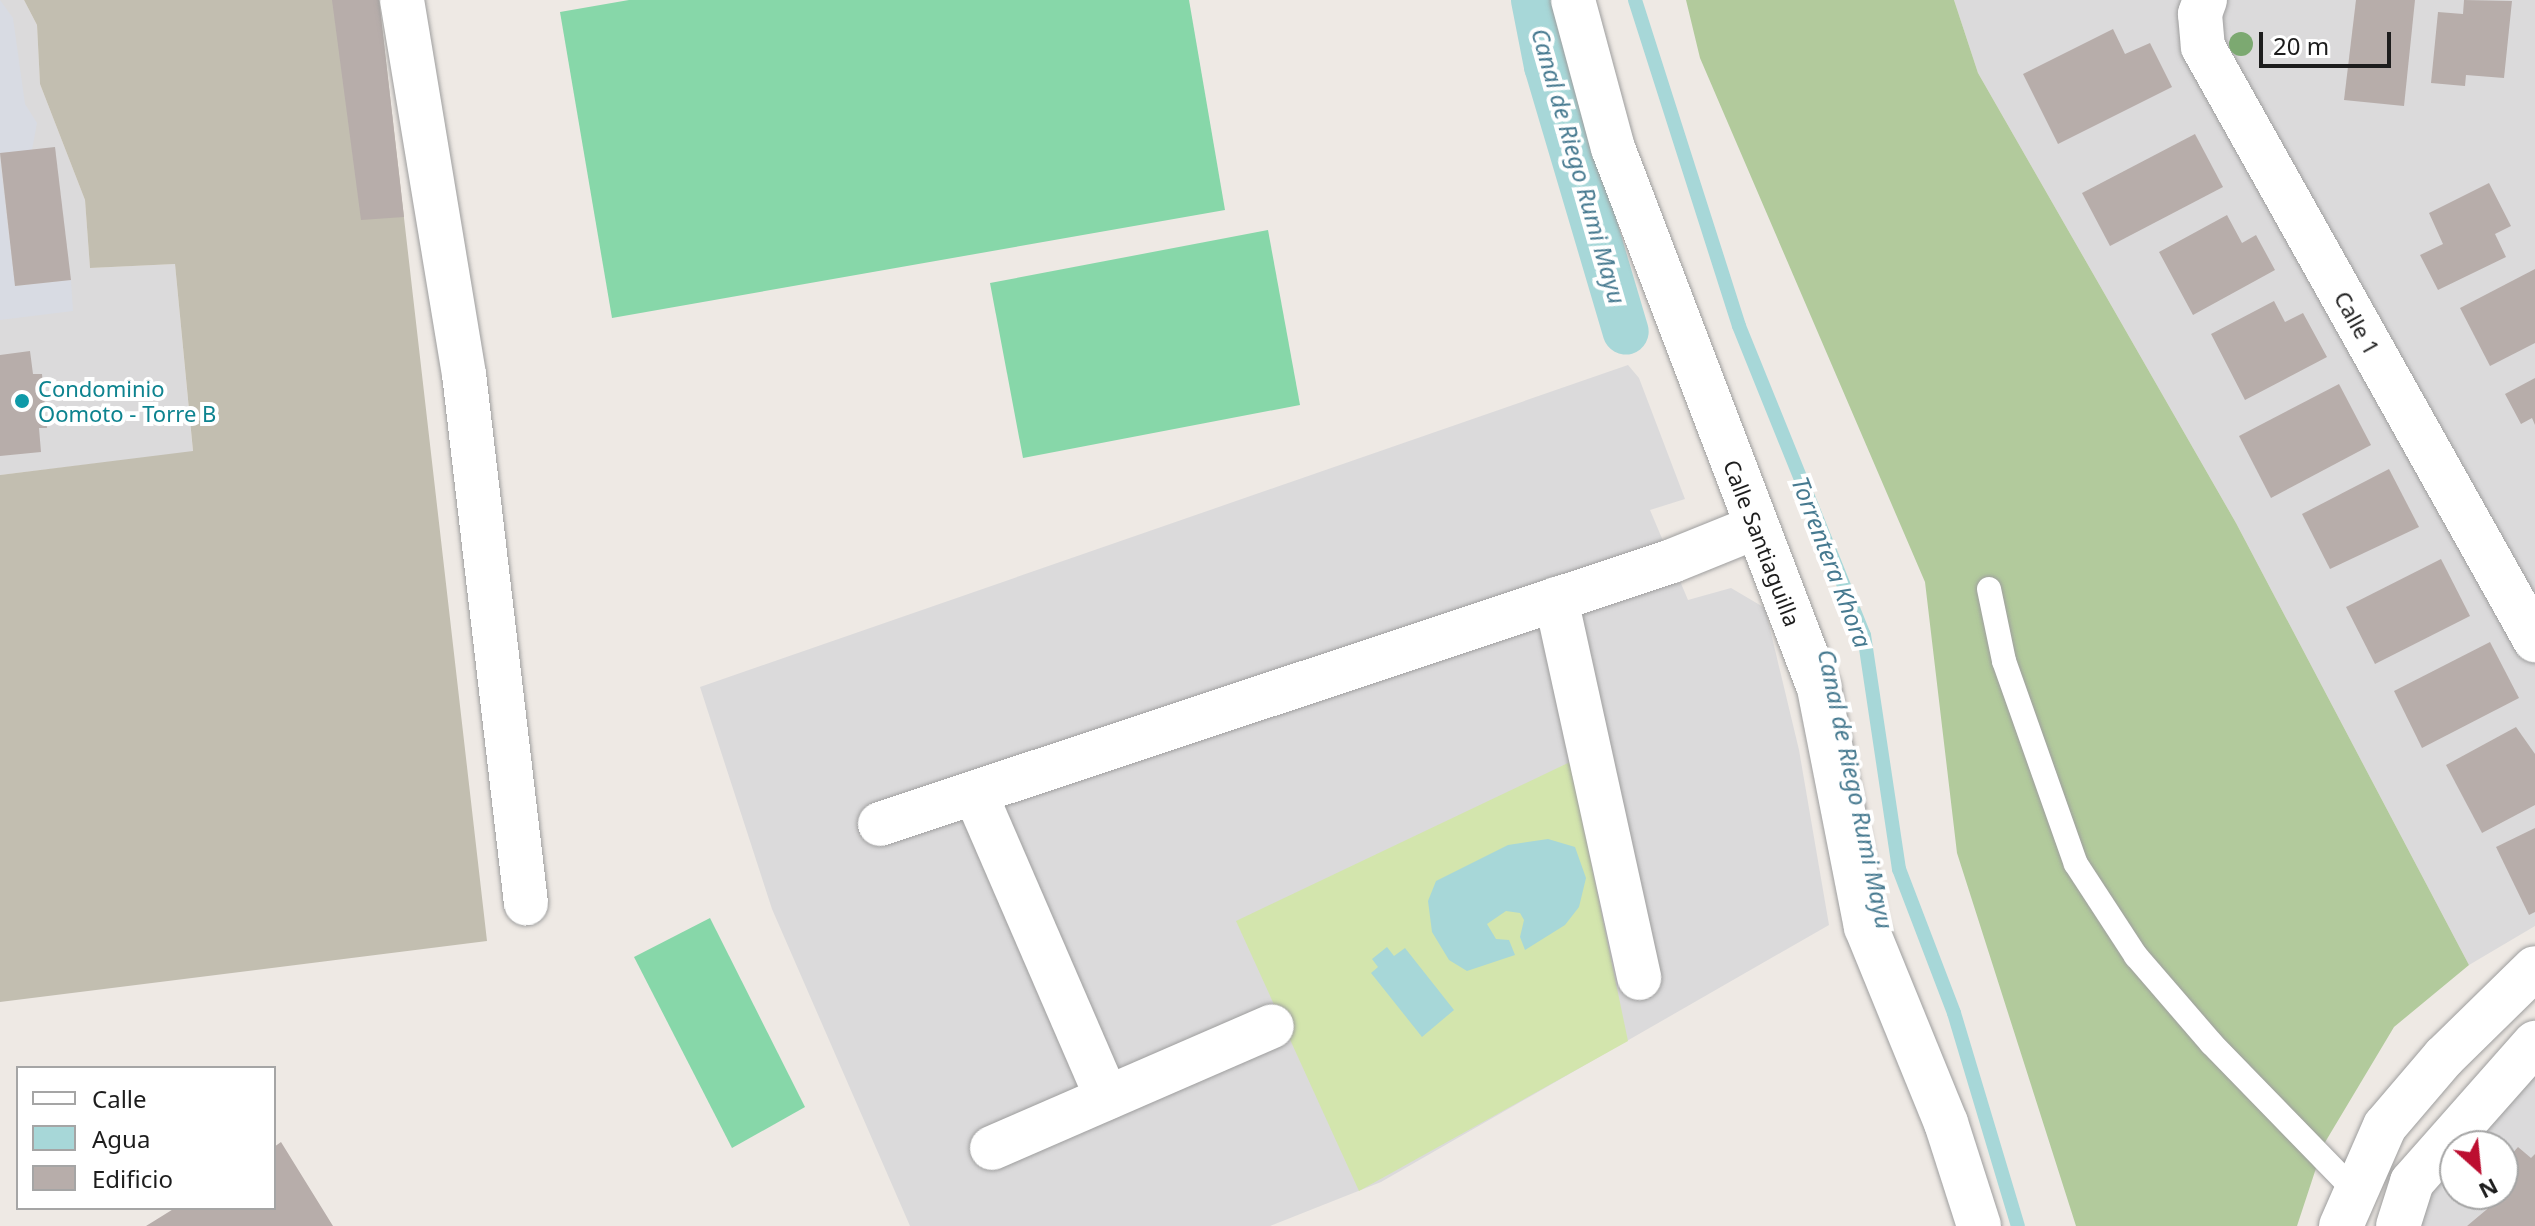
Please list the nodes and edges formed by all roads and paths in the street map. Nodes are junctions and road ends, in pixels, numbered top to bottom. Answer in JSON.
{"nodes":[{"id":1,"x":402,"y":0,"type":"edge"},
{"id":2,"x":1573,"y":0,"type":"edge"},
{"id":3,"x":2205,"y":0,"type":"edge"},
{"id":4,"x":1756,"y":527,"type":"junction"},
{"id":5,"x":1989,"y":589,"type":"dead end"},
{"id":6,"x":1556,"y":599,"type":"junction"},
{"id":7,"x":2535,"y":640,"type":"edge"},
{"id":8,"x":975,"y":793,"type":"junction"},
{"id":9,"x":880,"y":824,"type":"dead end"},
{"id":10,"x":526,"y":903,"type":"dead end"},
{"id":11,"x":1639,"y":978,"type":"dead end"},
{"id":12,"x":2528,"y":985,"type":"edge"},
{"id":13,"x":1272,"y":1026,"type":"dead end"},
{"id":14,"x":2535,"y":1043,"type":"edge"},
{"id":15,"x":1107,"y":1098,"type":"junction"},
{"id":16,"x":992,"y":1148,"type":"dead end"},
{"id":17,"x":2347,"y":1207,"type":"edge"},
{"id":18,"x":1979,"y":1226,"type":"edge"},
{"id":19,"x":2398,"y":1226,"type":"edge"}],
"edges":[{"from":1,"to":10,"type":"street"},
{"from":2,"to":4,"type":"street","name":"Calle Santiaguilla"},
{"from":3,"to":7,"type":"street","name":"Calle 1"},
{"from":4,"to":6,"type":"street"},
{"from":4,"to":18,"type":"street","name":"Calle Santiaguilla"},
{"from":5,"to":17,"type":"lane"},
{"from":6,"to":8,"type":"street"},
{"from":6,"to":11,"type":"street"},
{"from":8,"to":9,"type":"street"},
{"from":8,"to":15,"type":"street"},
{"from":12,"to":17,"type":"street"},
{"from":13,"to":15,"type":"street"},
{"from":14,"to":19,"type":"street"},
{"from":15,"to":16,"type":"street"}]}
